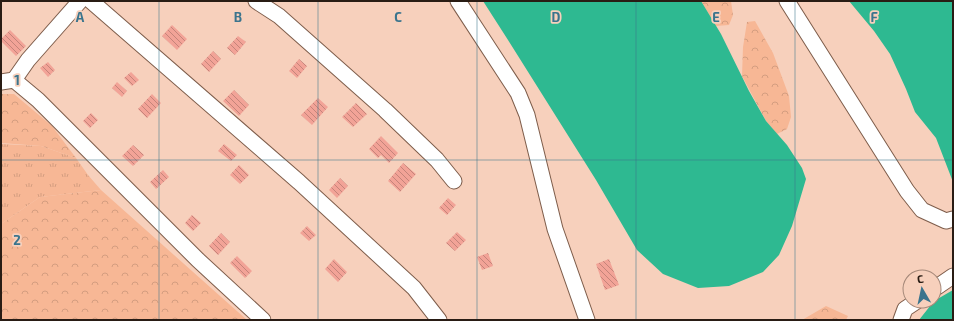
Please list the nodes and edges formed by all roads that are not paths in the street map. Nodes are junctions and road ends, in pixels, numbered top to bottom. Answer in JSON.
{"nodes":[{"id":1,"x":80,"y":1,"type":"edge"},
{"id":2,"x":91,"y":1,"type":"edge"},
{"id":3,"x":256,"y":1,"type":"edge"},
{"id":4,"x":458,"y":1,"type":"edge"},
{"id":5,"x":787,"y":1,"type":"edge"},
{"id":6,"x":7,"y":81,"type":"edge"},
{"id":7,"x":454,"y":181,"type":"dead end"},
{"id":8,"x":953,"y":219,"type":"edge"},
{"id":9,"x":953,"y":276,"type":"edge"},
{"id":10,"x":942,"y":284,"type":"edge"},
{"id":11,"x":905,"y":309,"type":"edge"},
{"id":12,"x":263,"y":320,"type":"edge"},
{"id":13,"x":439,"y":320,"type":"edge"},
{"id":14,"x":587,"y":320,"type":"edge"},
{"id":15,"x":901,"y":320,"type":"edge"}],
"edges":[{"from":1,"to":6,"type":"street"},
{"from":2,"to":13,"type":"street"},
{"from":3,"to":7,"type":"street"},
{"from":4,"to":14,"type":"street"},
{"from":5,"to":8,"type":"street"},
{"from":6,"to":12,"type":"street"},
{"from":9,"to":10,"type":"street"},
{"from":11,"to":15,"type":"street"}]}
